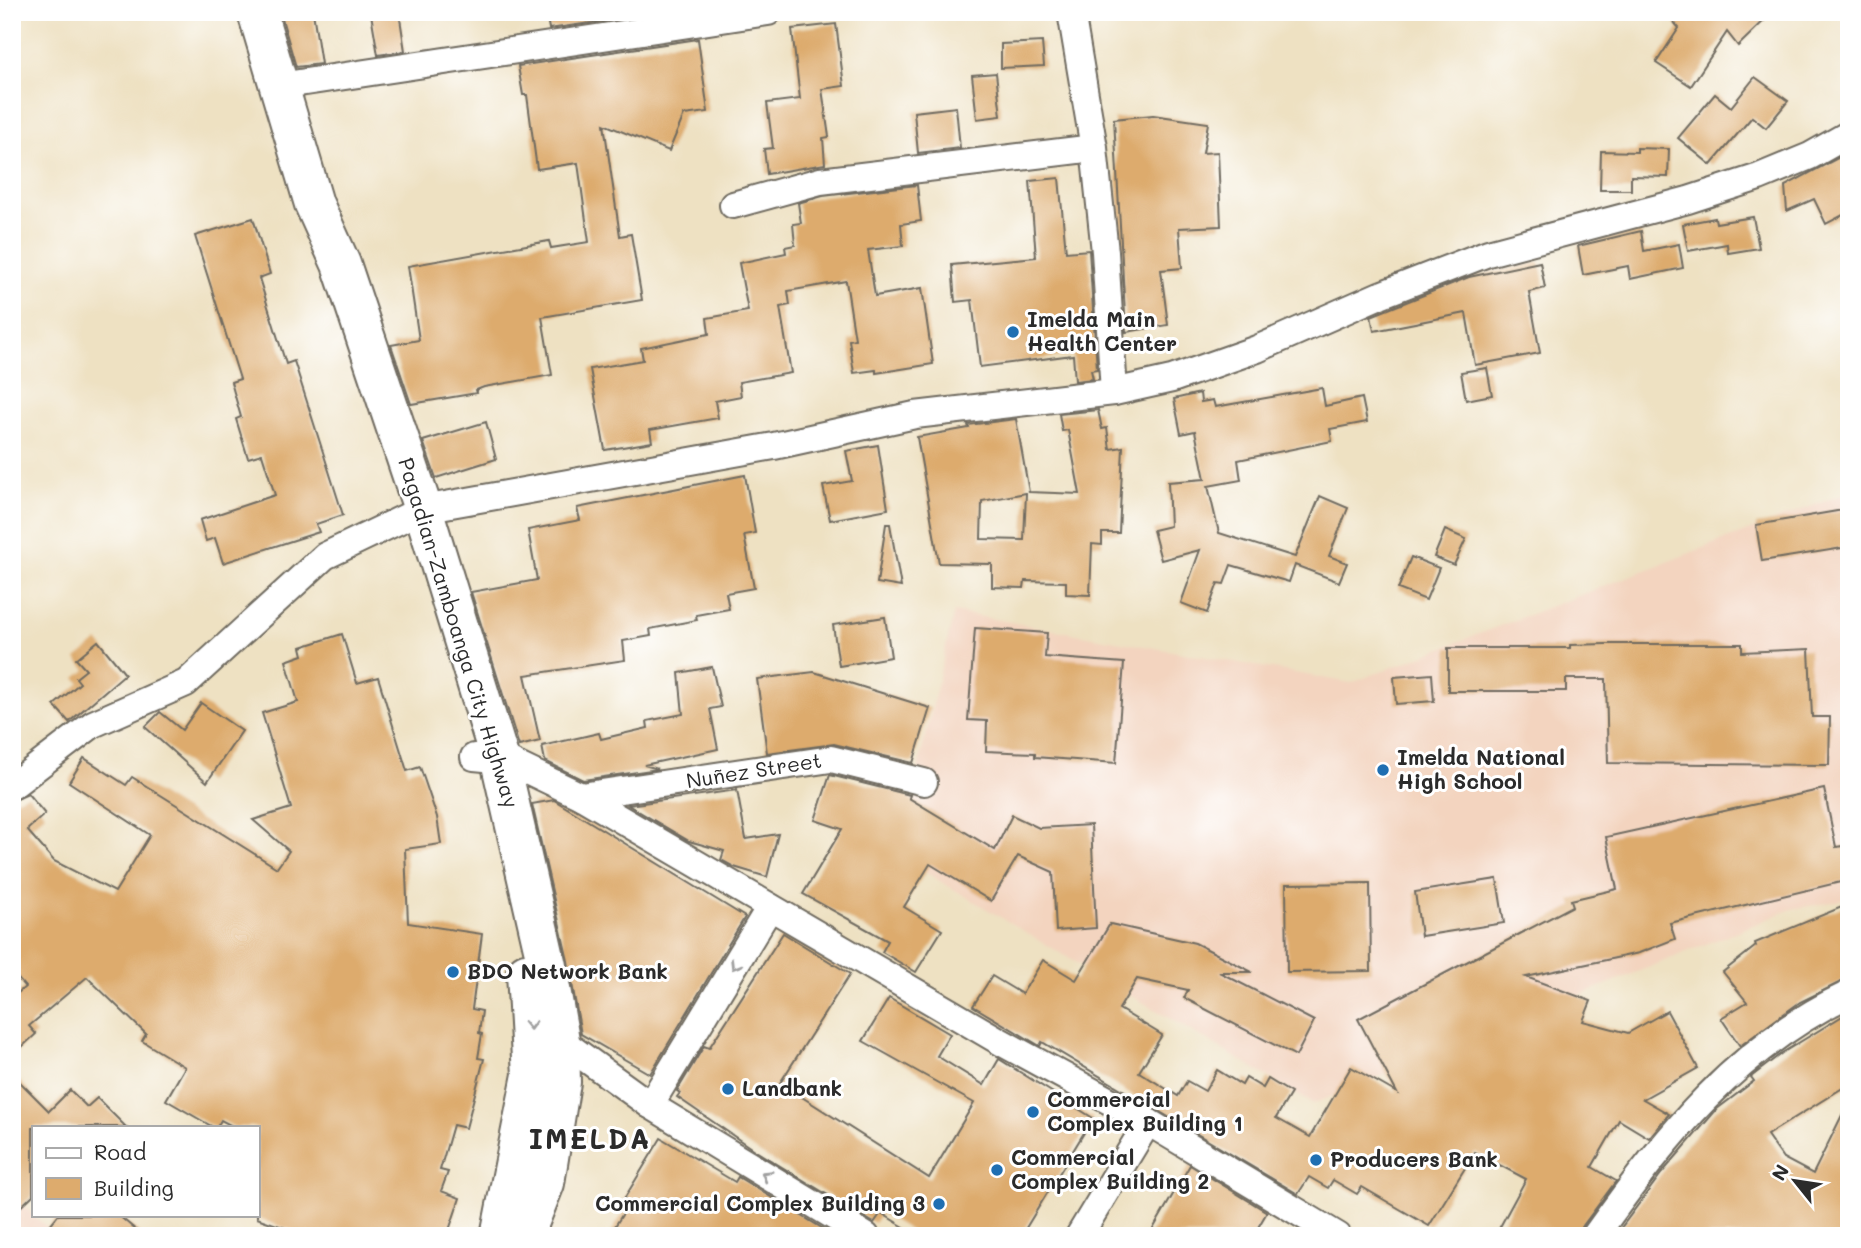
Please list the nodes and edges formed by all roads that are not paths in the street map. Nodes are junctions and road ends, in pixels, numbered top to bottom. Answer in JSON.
{"nodes":[{"id":1,"x":257,"y":12,"type":"edge"},
{"id":2,"x":768,"y":12,"type":"edge"},
{"id":3,"x":1071,"y":12,"type":"edge"},
{"id":4,"x":606,"y":24,"type":"edge"},
{"id":5,"x":279,"y":86,"type":"junction"},
{"id":6,"x":1849,"y":134,"type":"edge"},
{"id":7,"x":1094,"y":148,"type":"junction"},
{"id":8,"x":733,"y":205,"type":"dead end"},
{"id":9,"x":1114,"y":392,"type":"junction"},
{"id":10,"x":410,"y":514,"type":"junction"},
{"id":11,"x":487,"y":759,"type":"junction"},
{"id":12,"x":924,"y":782,"type":"dead end"},
{"id":13,"x":12,"y":786,"type":"edge"},
{"id":14,"x":582,"y":796,"type":"junction"},
{"id":15,"x":770,"y":907,"type":"junction"},
{"id":16,"x":1849,"y":995,"type":"edge"},
{"id":17,"x":560,"y":1040,"type":"junction"},
{"id":18,"x":650,"y":1105,"type":"junction"},
{"id":19,"x":1148,"y":1122,"type":"junction"},
{"id":20,"x":500,"y":1236,"type":"edge"},
{"id":21,"x":524,"y":1236,"type":"edge"},
{"id":22,"x":866,"y":1236,"type":"edge"},
{"id":23,"x":1079,"y":1236,"type":"edge"},
{"id":24,"x":1338,"y":1236,"type":"edge"},
{"id":25,"x":1595,"y":1236,"type":"edge"}],
"edges":[{"from":1,"to":5,"type":"highway","name":"Pagadian-Zamboanga City Highway"},
{"from":2,"to":4,"type":"street"},
{"from":3,"to":7,"type":"street"},
{"from":4,"to":5,"type":"street"},
{"from":5,"to":10,"type":"highway","name":"Pagadian-Zamboanga City Highway"},
{"from":6,"to":9,"type":"street"},
{"from":7,"to":8,"type":"street"},
{"from":7,"to":9,"type":"street"},
{"from":9,"to":10,"type":"street"},
{"from":10,"to":11,"type":"highway","name":"Pagadian-Zamboanga City Highway"},
{"from":10,"to":13,"type":"street"},
{"from":11,"to":14,"type":"street"},
{"from":11,"to":17,"type":"highway","name":"Pagadian-Zamboanga City Highway"},
{"from":11,"to":20,"type":"highway","name":"Pagadian-Zamboanga City Highway","one_way":true},
{"from":12,"to":14,"type":"street","name":"Nuñez Street"},
{"from":14,"to":15,"type":"street"},
{"from":15,"to":18,"type":"street","one_way":true},
{"from":15,"to":19,"type":"street"},
{"from":16,"to":25,"type":"street"},
{"from":17,"to":18,"type":"street"},
{"from":17,"to":21,"type":"highway","name":"Pagadian-Zamboanga City Highway"},
{"from":22,"to":18,"type":"street","one_way":true},
{"from":19,"to":23,"type":"street"},
{"from":19,"to":24,"type":"street"}]}
